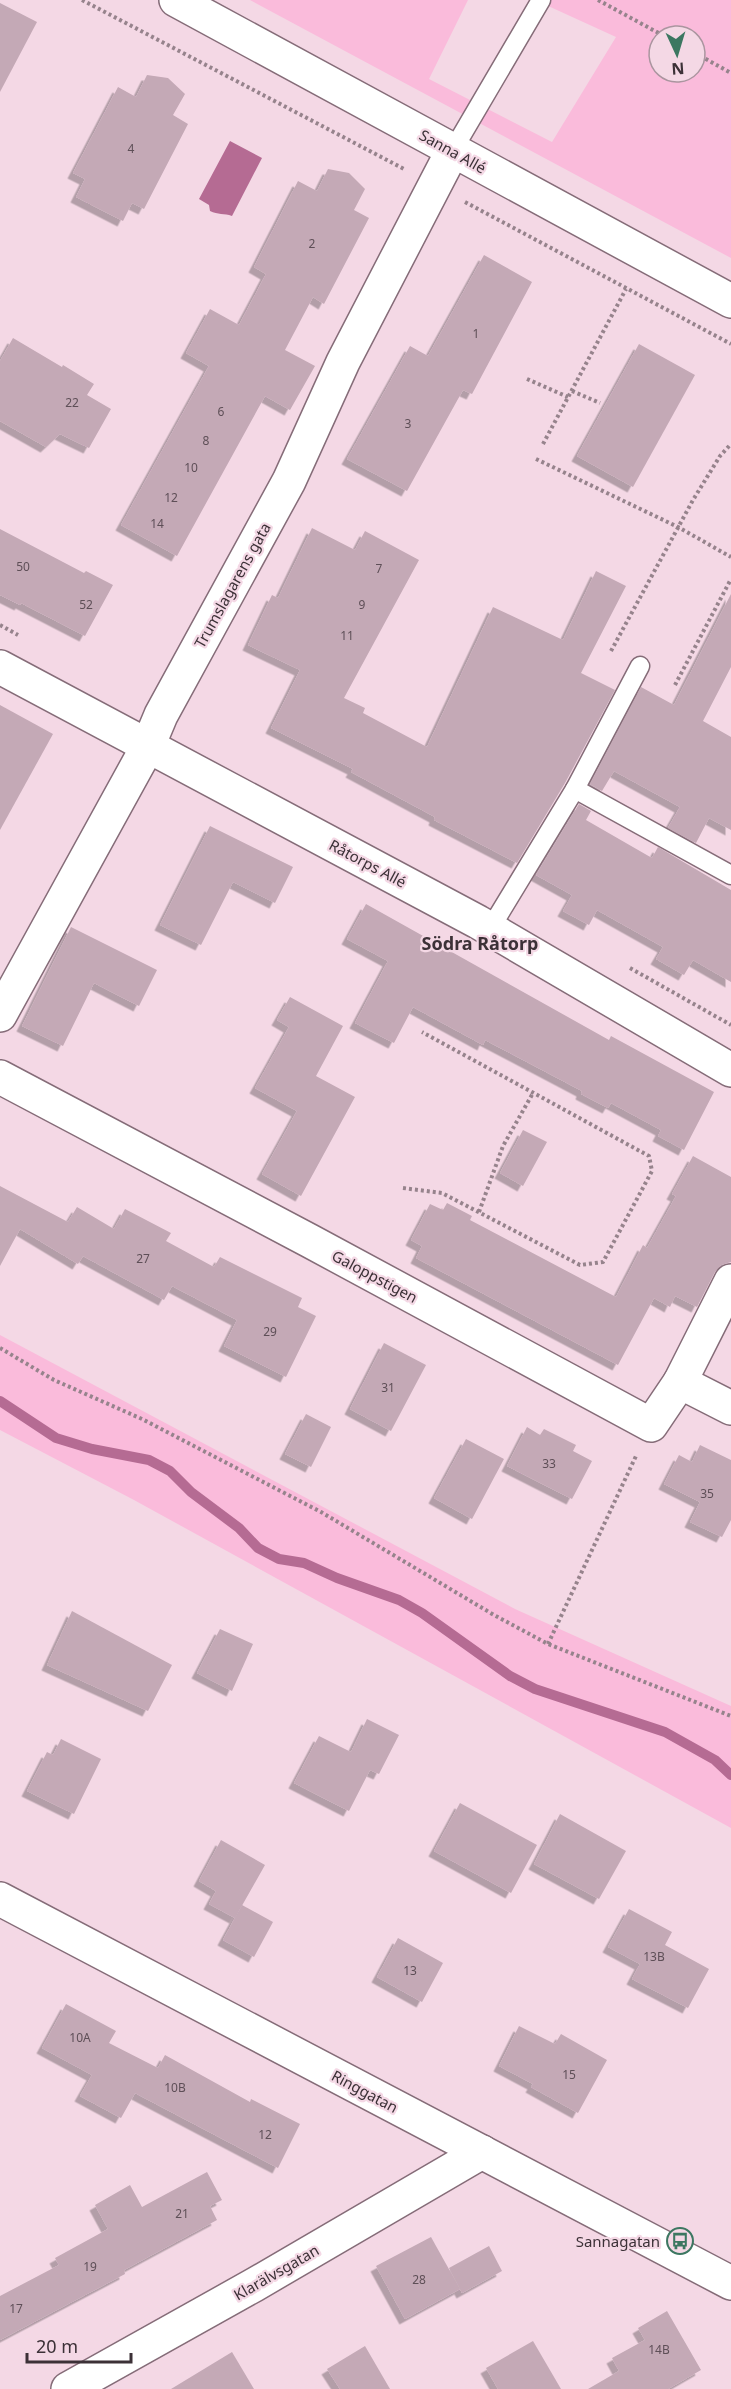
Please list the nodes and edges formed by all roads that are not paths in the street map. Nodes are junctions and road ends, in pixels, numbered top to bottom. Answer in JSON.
{"nodes":[{"id":1,"x":176,"y":0,"type":"edge"},
{"id":2,"x":541,"y":0,"type":"edge"},
{"id":3,"x":453,"y":150,"type":"junction"},
{"id":4,"x":731,"y":301,"type":"edge"},
{"id":5,"x":640,"y":666,"type":"dead end"},
{"id":6,"x":0,"y":667,"type":"edge"},
{"id":7,"x":148,"y":746,"type":"junction"},
{"id":8,"x":575,"y":789,"type":"junction"},
{"id":9,"x":731,"y":875,"type":"edge"},
{"id":10,"x":490,"y":929,"type":"junction"},
{"id":11,"x":0,"y":1015,"type":"edge"},
{"id":12,"x":731,"y":1070,"type":"edge"},
{"id":13,"x":0,"y":1077,"type":"edge"},
{"id":14,"x":731,"y":1281,"type":"edge"},
{"id":15,"x":680,"y":1382,"type":"junction"},
{"id":16,"x":731,"y":1408,"type":"edge"},
{"id":17,"x":0,"y":1899,"type":"edge"},
{"id":18,"x":482,"y":2152,"type":"junction"},
{"id":19,"x":731,"y":2283,"type":"edge"},
{"id":20,"x":68,"y":2389,"type":"edge"}],
"edges":[{"from":1,"to":3,"type":"street","name":"Sanna Allé"},
{"from":2,"to":3,"type":"lane"},
{"from":3,"to":4,"type":"street","name":"Sanna Allé"},
{"from":3,"to":7,"type":"street","name":"Trumslagarens gata"},
{"from":5,"to":8,"type":"lane"},
{"from":6,"to":7,"type":"street","name":"Råtorps Allé"},
{"from":7,"to":10,"type":"street","name":"Råtorps Allé"},
{"from":7,"to":11,"type":"street","name":"Trumslagarens gata"},
{"from":8,"to":9,"type":"lane"},
{"from":8,"to":10,"type":"lane"},
{"from":10,"to":12,"type":"street","name":"Råtorps Allé"},
{"from":13,"to":15,"type":"street","name":"Galoppstigen"},
{"from":14,"to":15,"type":"street"},
{"from":15,"to":16,"type":"street"},
{"from":17,"to":18,"type":"street","name":"Ringgatan"},
{"from":18,"to":19,"type":"street","name":"Ringgatan"},
{"from":18,"to":20,"type":"street","name":"Klarälvsgatan"}]}
